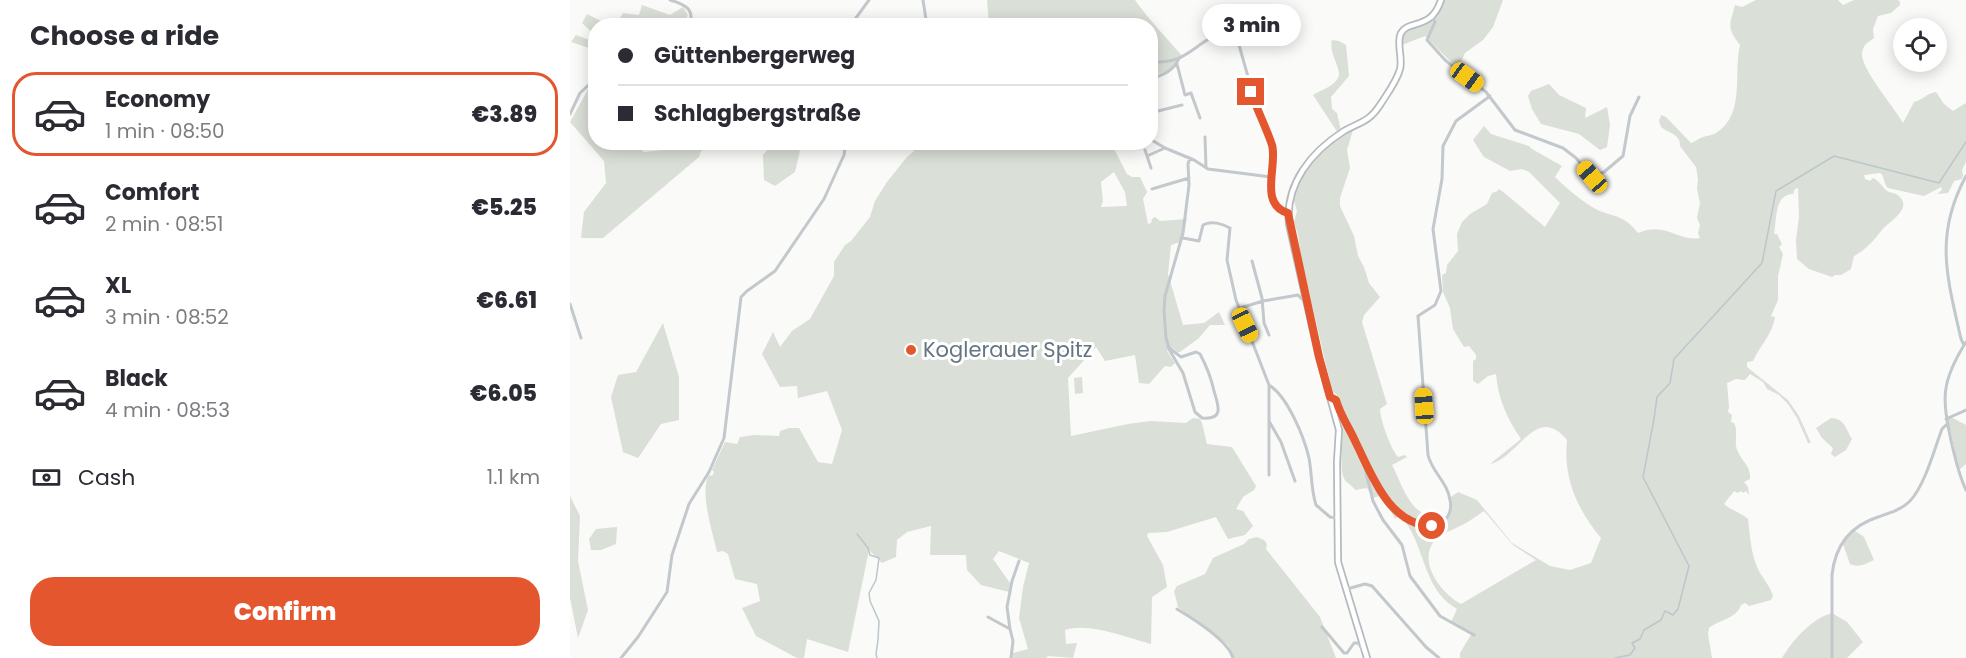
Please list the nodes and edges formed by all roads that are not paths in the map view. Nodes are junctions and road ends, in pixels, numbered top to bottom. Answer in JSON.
{"nodes":[{"id":1,"x":670,"y":0,"type":"edge"},
{"id":2,"x":869,"y":0,"type":"edge"},
{"id":3,"x":923,"y":0,"type":"edge"},
{"id":4,"x":1441,"y":0,"type":"edge"},
{"id":5,"x":1432,"y":17,"type":"junction"},
{"id":6,"x":691,"y":18,"type":"edge"},
{"id":7,"x":856,"y":18,"type":"edge"},
{"id":8,"x":926,"y":18,"type":"edge"},
{"id":9,"x":1179,"y":58,"type":"junction"},
{"id":10,"x":1158,"y":61,"type":"edge"},
{"id":11,"x":1177,"y":64,"type":"junction"},
{"id":12,"x":1158,"y":76,"type":"edge"},
{"id":13,"x":588,"y":86,"type":"edge"},
{"id":14,"x":1490,"y":96,"type":"junction"},
{"id":15,"x":1639,"y":97,"type":"dead end"},
{"id":16,"x":1182,"y":105,"type":"dead end"},
{"id":17,"x":1158,"y":111,"type":"edge"},
{"id":18,"x":570,"y":114,"type":"edge"},
{"id":19,"x":1200,"y":118,"type":"dead end"},
{"id":20,"x":1205,"y":137,"type":"dead end"},
{"id":21,"x":1158,"y":144,"type":"edge"},
{"id":22,"x":1164,"y":148,"type":"junction"},
{"id":23,"x":845,"y":150,"type":"edge"},
{"id":24,"x":1145,"y":150,"type":"dead end"},
{"id":25,"x":1147,"y":156,"type":"junction"},
{"id":26,"x":1190,"y":158,"type":"junction"},
{"id":27,"x":1151,"y":168,"type":"dead end"},
{"id":28,"x":1206,"y":168,"type":"junction"},
{"id":29,"x":1966,"y":176,"type":"edge"},
{"id":30,"x":1271,"y":177,"type":"junction"},
{"id":31,"x":1592,"y":177,"type":"junction"},
{"id":32,"x":1189,"y":178,"type":"junction"},
{"id":33,"x":1601,"y":188,"type":"dead end"},
{"id":34,"x":1152,"y":189,"type":"dead end"},
{"id":35,"x":1288,"y":213,"type":"junction"},
{"id":36,"x":1182,"y":238,"type":"junction"},
{"id":37,"x":1252,"y":261,"type":"dead end"},
{"id":38,"x":1263,"y":301,"type":"junction"},
{"id":39,"x":1307,"y":303,"type":"junction"},
{"id":40,"x":570,"y":304,"type":"edge"},
{"id":41,"x":1240,"y":308,"type":"junction"},
{"id":42,"x":1269,"y":335,"type":"dead end"},
{"id":43,"x":580,"y":338,"type":"dead end"},
{"id":44,"x":1965,"y":343,"type":"edge"},
{"id":45,"x":1168,"y":347,"type":"junction"},
{"id":46,"x":1269,"y":385,"type":"junction"},
{"id":47,"x":1330,"y":397,"type":"junction"},
{"id":48,"x":1966,"y":410,"type":"edge"},
{"id":49,"x":1946,"y":419,"type":"junction"},
{"id":50,"x":1269,"y":421,"type":"junction"},
{"id":51,"x":1947,"y":424,"type":"junction"},
{"id":52,"x":1364,"y":459,"type":"junction"},
{"id":53,"x":1269,"y":475,"type":"dead end"},
{"id":54,"x":1295,"y":481,"type":"dead end"},
{"id":55,"x":1966,"y":490,"type":"edge"},
{"id":56,"x":1339,"y":518,"type":"junction"},
{"id":57,"x":1019,"y":561,"type":"dead end"},
{"id":58,"x":1346,"y":590,"type":"junction"},
{"id":59,"x":1177,"y":609,"type":"dead end"},
{"id":60,"x":988,"y":617,"type":"dead end"},
{"id":61,"x":1322,"y":627,"type":"dead end"},
{"id":62,"x":1010,"y":629,"type":"junction"},
{"id":63,"x":1474,"y":635,"type":"dead end"},
{"id":64,"x":1365,"y":650,"type":"junction"},
{"id":65,"x":621,"y":658,"type":"edge"},
{"id":66,"x":1011,"y":658,"type":"edge"},
{"id":67,"x":1233,"y":658,"type":"edge"},
{"id":68,"x":1366,"y":658,"type":"edge"},
{"id":69,"x":1439,"y":658,"type":"edge"},
{"id":70,"x":1832,"y":658,"type":"edge"}],
"edges":[{"from":1,"to":6,"type":"street"},
{"from":2,"to":7,"type":"street"},
{"from":3,"to":8,"type":"street"},
{"from":4,"to":5,"type":"main road"},
{"from":5,"to":14,"type":"street"},
{"from":5,"to":35,"type":"main road"},
{"from":9,"to":10,"type":"street"},
{"from":9,"to":11,"type":"street"},
{"from":9,"to":30,"type":"street"},
{"from":11,"to":12,"type":"street"},
{"from":11,"to":19,"type":"street"},
{"from":13,"to":18,"type":"street"},
{"from":14,"to":31,"type":"street"},
{"from":14,"to":52,"type":"street"},
{"from":15,"to":31,"type":"street"},
{"from":16,"to":17,"type":"street"},
{"from":20,"to":28,"type":"street"},
{"from":21,"to":22,"type":"street"},
{"from":22,"to":25,"type":"street"},
{"from":22,"to":26,"type":"street"},
{"from":23,"to":65,"type":"street"},
{"from":24,"to":25,"type":"street"},
{"from":25,"to":27,"type":"street"},
{"from":26,"to":28,"type":"street"},
{"from":26,"to":32,"type":"street"},
{"from":28,"to":30,"type":"street"},
{"from":29,"to":44,"type":"street"},
{"from":30,"to":35,"type":"street"},
{"from":31,"to":33,"type":"street"},
{"from":32,"to":34,"type":"street"},
{"from":32,"to":36,"type":"street"},
{"from":35,"to":39,"type":"main road"},
{"from":36,"to":41,"type":"street"},
{"from":36,"to":45,"type":"street"},
{"from":37,"to":38,"type":"street"},
{"from":38,"to":39,"type":"street"},
{"from":38,"to":41,"type":"street"},
{"from":38,"to":42,"type":"street"},
{"from":39,"to":47,"type":"main road"},
{"from":40,"to":43,"type":"street"},
{"from":41,"to":46,"type":"street"},
{"from":44,"to":49,"type":"street"},
{"from":45,"to":45,"type":"street"},
{"from":46,"to":50,"type":"street"},
{"from":46,"to":56,"type":"street"},
{"from":47,"to":52,"type":"street"},
{"from":47,"to":56,"type":"main road"},
{"from":48,"to":49,"type":"street"},
{"from":49,"to":51,"type":"street"},
{"from":50,"to":53,"type":"street"},
{"from":50,"to":54,"type":"street"},
{"from":51,"to":55,"type":"street"},
{"from":51,"to":70,"type":"street"},
{"from":52,"to":63,"type":"street"},
{"from":56,"to":58,"type":"main road"},
{"from":57,"to":62,"type":"street"},
{"from":58,"to":64,"type":"main road"},
{"from":58,"to":69,"type":"street"},
{"from":59,"to":67,"type":"street"},
{"from":60,"to":62,"type":"street"},
{"from":61,"to":64,"type":"street"},
{"from":62,"to":66,"type":"street"},
{"from":64,"to":68,"type":"main road"}]}
